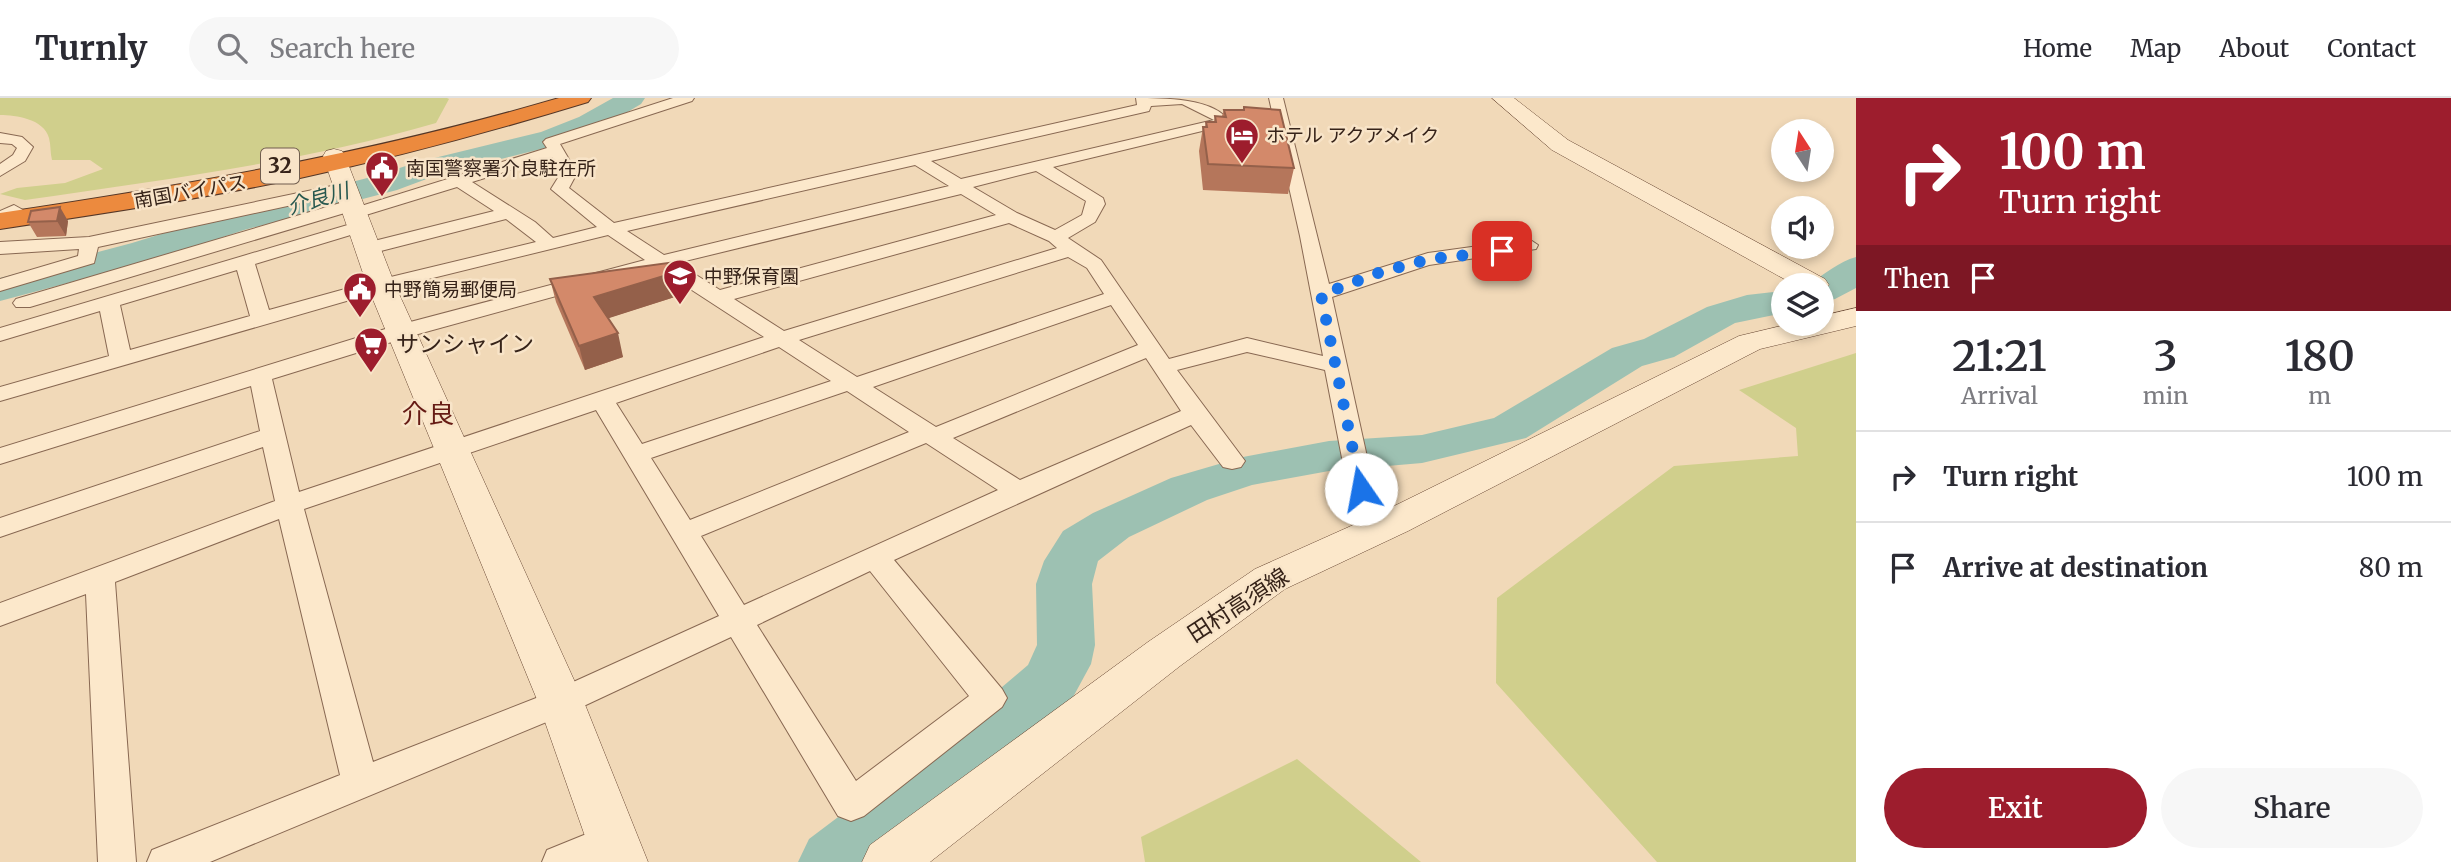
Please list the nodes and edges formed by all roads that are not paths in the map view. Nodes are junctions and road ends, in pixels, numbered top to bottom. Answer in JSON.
{"nodes":[{"id":1,"x":556,"y":98,"type":"edge"},
{"id":2,"x":581,"y":98,"type":"edge"},
{"id":3,"x":687,"y":98,"type":"edge"},
{"id":4,"x":1276,"y":98,"type":"edge"},
{"id":5,"x":1502,"y":98,"type":"edge"},
{"id":6,"x":1143,"y":100,"type":"edge"},
{"id":7,"x":0,"y":138,"type":"edge"},
{"id":8,"x":558,"y":150,"type":"junction"},
{"id":9,"x":918,"y":160,"type":"junction"},
{"id":10,"x":1039,"y":166,"type":"junction"},
{"id":11,"x":0,"y":172,"type":"edge"},
{"id":12,"x":459,"y":181,"type":"junction"},
{"id":13,"x":962,"y":187,"type":"junction"},
{"id":14,"x":350,"y":199,"type":"junction"},
{"id":15,"x":509,"y":213,"type":"junction"},
{"id":16,"x":3,"y":215,"type":"edge"},
{"id":17,"x":1011,"y":217,"type":"junction"},
{"id":18,"x":611,"y":229,"type":"junction"},
{"id":19,"x":89,"y":243,"type":"junction"},
{"id":20,"x":549,"y":244,"type":"junction"},
{"id":21,"x":1063,"y":244,"type":"junction"},
{"id":22,"x":1529,"y":244,"type":"dead end"},
{"id":23,"x":0,"y":248,"type":"edge"},
{"id":24,"x":244,"y":261,"type":"junction"},
{"id":25,"x":662,"y":261,"type":"junction"},
{"id":26,"x":0,"y":285,"type":"edge"},
{"id":27,"x":382,"y":285,"type":"junction"},
{"id":28,"x":1321,"y":295,"type":"junction"},
{"id":29,"x":717,"y":297,"type":"junction"},
{"id":30,"x":1116,"y":297,"type":"junction"},
{"id":31,"x":1837,"y":299,"type":"edge"},
{"id":32,"x":109,"y":302,"type":"junction"},
{"id":33,"x":23,"y":303,"type":"dead end"},
{"id":34,"x":261,"y":319,"type":"junction"},
{"id":35,"x":403,"y":331,"type":"junction"},
{"id":36,"x":0,"y":335,"type":"edge"},
{"id":37,"x":781,"y":339,"type":"junction"},
{"id":38,"x":1156,"y":357,"type":"junction"},
{"id":39,"x":121,"y":360,"type":"junction"},
{"id":40,"x":1336,"y":366,"type":"junction"},
{"id":41,"x":260,"y":375,"type":"junction"},
{"id":42,"x":852,"y":384,"type":"junction"},
{"id":43,"x":0,"y":394,"type":"edge"},
{"id":44,"x":602,"y":400,"type":"junction"},
{"id":45,"x":1195,"y":414,"type":"junction"},
{"id":46,"x":274,"y":435,"type":"junction"},
{"id":47,"x":930,"y":435,"type":"junction"},
{"id":48,"x":452,"y":450,"type":"junction"},
{"id":49,"x":635,"y":455,"type":"junction"},
{"id":50,"x":0,"y":456,"type":"edge"},
{"id":51,"x":1232,"y":461,"type":"dead end"},
{"id":52,"x":1018,"y":491,"type":"junction"},
{"id":53,"x":289,"y":505,"type":"junction"},
{"id":54,"x":1394,"y":522,"type":"junction"},
{"id":55,"x":0,"y":528,"type":"edge"},
{"id":56,"x":682,"y":533,"type":"junction"},
{"id":57,"x":875,"y":557,"type":"junction"},
{"id":58,"x":100,"y":577,"type":"junction"},
{"id":59,"x":0,"y":615,"type":"edge"},
{"id":60,"x":736,"y":621,"type":"junction"},
{"id":61,"x":561,"y":702,"type":"junction"},
{"id":62,"x":360,"y":782,"type":"junction"},
{"id":63,"x":616,"y":852,"type":"edge"},
{"id":64,"x":117,"y":862,"type":"edge"},
{"id":65,"x":166,"y":862,"type":"edge"},
{"id":66,"x":561,"y":862,"type":"edge"},
{"id":67,"x":889,"y":862,"type":"edge"}],
"edges":[{"from":1,"to":14,"type":"highway","name":"南国バイパス","number":"32"},
{"from":2,"to":14,"type":"highway","name":"南国バイパス","number":"32"},
{"from":3,"to":8,"type":"street"},
{"from":4,"to":28,"type":"street"},
{"from":5,"to":31,"type":"street"},
{"from":6,"to":9,"type":"street"},
{"from":6,"to":10,"type":"street"},
{"from":7,"to":11,"type":"street"},
{"from":8,"to":12,"type":"street"},
{"from":8,"to":18,"type":"street"},
{"from":9,"to":13,"type":"street"},
{"from":9,"to":18,"type":"street"},
{"from":10,"to":13,"type":"street"},
{"from":10,"to":21,"type":"street"},
{"from":12,"to":14,"type":"street"},
{"from":12,"to":15,"type":"street"},
{"from":13,"to":17,"type":"street"},
{"from":13,"to":25,"type":"street"},
{"from":14,"to":15,"type":"street"},
{"from":14,"to":16,"type":"highway","name":"南国バイパス","number":"32"},
{"from":14,"to":19,"type":"street"},
{"from":14,"to":24,"type":"street"},
{"from":14,"to":27,"type":"street"},
{"from":14,"to":33,"type":"street"},
{"from":15,"to":20,"type":"street"},
{"from":17,"to":21,"type":"street"},
{"from":17,"to":29,"type":"street"},
{"from":18,"to":20,"type":"street"},
{"from":18,"to":25,"type":"street"},
{"from":19,"to":23,"type":"street"},
{"from":19,"to":26,"type":"street"},
{"from":20,"to":27,"type":"street"},
{"from":21,"to":30,"type":"street"},
{"from":21,"to":37,"type":"street"},
{"from":22,"to":28,"type":"street"},
{"from":24,"to":32,"type":"street"},
{"from":24,"to":34,"type":"street"},
{"from":25,"to":29,"type":"street"},
{"from":25,"to":35,"type":"street"},
{"from":27,"to":34,"type":"street"},
{"from":27,"to":35,"type":"street"},
{"from":28,"to":40,"type":"street"},
{"from":29,"to":37,"type":"street"},
{"from":30,"to":38,"type":"street"},
{"from":30,"to":42,"type":"street"},
{"from":31,"to":54,"type":"street","name":"田村高須線"},
{"from":32,"to":36,"type":"street"},
{"from":32,"to":39,"type":"street"},
{"from":34,"to":39,"type":"street"},
{"from":35,"to":41,"type":"street"},
{"from":35,"to":48,"type":"street"},
{"from":37,"to":42,"type":"street"},
{"from":37,"to":44,"type":"street"},
{"from":38,"to":40,"type":"street"},
{"from":38,"to":45,"type":"street"},
{"from":38,"to":47,"type":"street"},
{"from":39,"to":43,"type":"street"},
{"from":40,"to":54,"type":"street"},
{"from":41,"to":46,"type":"street"},
{"from":41,"to":50,"type":"street"},
{"from":42,"to":47,"type":"street"},
{"from":42,"to":49,"type":"street"},
{"from":44,"to":48,"type":"street"},
{"from":44,"to":49,"type":"street"},
{"from":45,"to":51,"type":"street"},
{"from":45,"to":52,"type":"street"},
{"from":46,"to":53,"type":"street"},
{"from":46,"to":55,"type":"street"},
{"from":47,"to":52,"type":"street"},
{"from":47,"to":56,"type":"street"},
{"from":48,"to":53,"type":"street"},
{"from":48,"to":61,"type":"street"},
{"from":49,"to":56,"type":"street"},
{"from":52,"to":57,"type":"street"},
{"from":53,"to":58,"type":"street"},
{"from":53,"to":62,"type":"street"},
{"from":54,"to":67,"type":"street","name":"田村高須線"},
{"from":56,"to":60,"type":"street"},
{"from":57,"to":60,"type":"street"},
{"from":57,"to":60,"type":"street"},
{"from":58,"to":59,"type":"street"},
{"from":58,"to":64,"type":"street"},
{"from":60,"to":61,"type":"street"},
{"from":61,"to":62,"type":"street"},
{"from":61,"to":63,"type":"street"},
{"from":62,"to":65,"type":"street"},
{"from":63,"to":66,"type":"street"}]}
